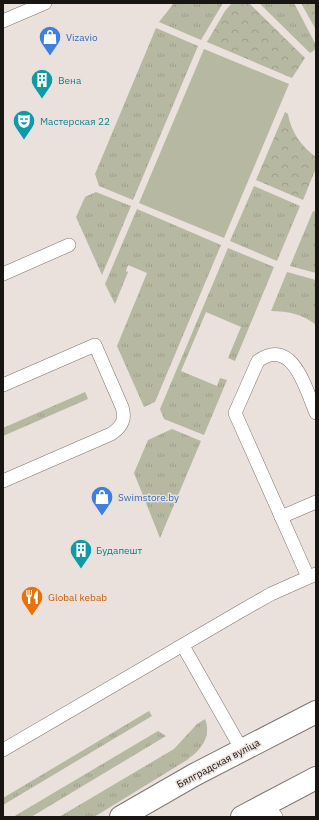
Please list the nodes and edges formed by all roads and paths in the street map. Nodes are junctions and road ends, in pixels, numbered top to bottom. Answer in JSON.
{"nodes":[{"id":1,"x":45,"y":3,"type":"edge"},
{"id":2,"x":3,"y":21,"type":"edge"},
{"id":3,"x":69,"y":245,"type":"dead end"},
{"id":4,"x":3,"y":274,"type":"edge"},
{"id":5,"x":3,"y":384,"type":"edge"},
{"id":6,"x":316,"y":413,"type":"edge"},
{"id":7,"x":3,"y":481,"type":"edge"},
{"id":8,"x":316,"y":502,"type":"edge"},
{"id":9,"x":281,"y":517,"type":"junction"},
{"id":10,"x":312,"y":575,"type":"edge"},
{"id":11,"x":183,"y":646,"type":"junction"},
{"id":12,"x":316,"y":712,"type":"edge"},
{"id":13,"x":3,"y":750,"type":"edge"},
{"id":14,"x":242,"y":750,"type":"junction"},
{"id":15,"x":316,"y":778,"type":"edge"},
{"id":16,"x":272,"y":810,"type":"edge"},
{"id":17,"x":121,"y":817,"type":"edge"},
{"id":18,"x":242,"y":817,"type":"edge"}],
"edges":[{"from":1,"to":2,"type":"lane"},
{"from":3,"to":4,"type":"lane"},
{"from":5,"to":7,"type":"lane"},
{"from":6,"to":9,"type":"lane"},
{"from":8,"to":9,"type":"lane"},
{"from":9,"to":10,"type":"lane"},
{"from":10,"to":11,"type":"lane"},
{"from":11,"to":13,"type":"lane"},
{"from":11,"to":14,"type":"lane"},
{"from":12,"to":14,"type":"street","name":"Бялградская вуліца"},
{"from":14,"to":17,"type":"street","name":"Бялградская вуліца"},
{"from":15,"to":16,"type":"street"},
{"from":16,"to":18,"type":"street"}]}
